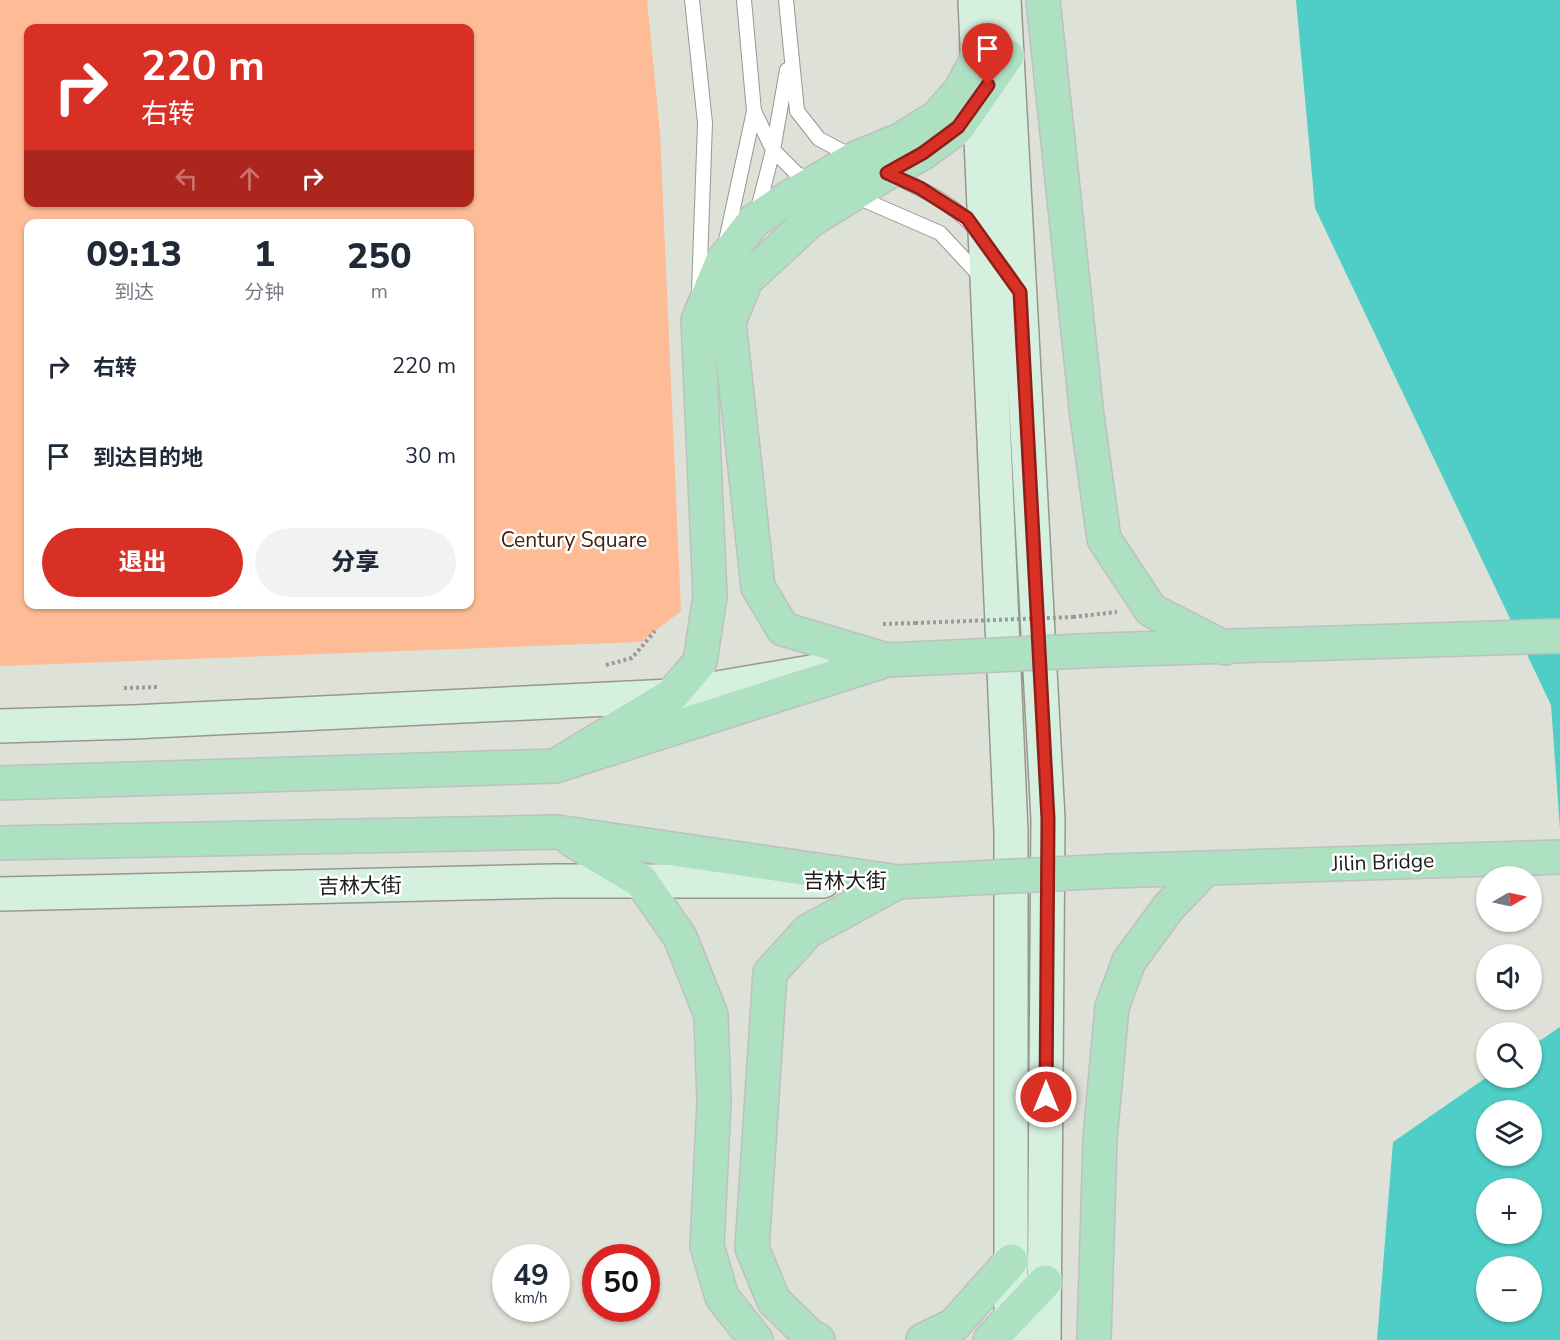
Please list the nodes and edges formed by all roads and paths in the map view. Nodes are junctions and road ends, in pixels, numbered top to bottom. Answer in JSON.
{"nodes":[{"id":1,"x":692,"y":0,"type":"edge"},
{"id":2,"x":744,"y":0,"type":"edge"},
{"id":3,"x":786,"y":0,"type":"edge"},
{"id":4,"x":975,"y":0,"type":"edge"},
{"id":5,"x":1004,"y":0,"type":"edge"},
{"id":6,"x":1043,"y":0,"type":"edge"},
{"id":7,"x":790,"y":51,"type":"junction"},
{"id":8,"x":992,"y":57,"type":"junction"},
{"id":9,"x":978,"y":99,"type":"junction"},
{"id":10,"x":754,"y":111,"type":"junction"},
{"id":11,"x":773,"y":150,"type":"junction"},
{"id":12,"x":856,"y":158,"type":"junction"},
{"id":13,"x":887,"y":173,"type":"junction"},
{"id":14,"x":816,"y":182,"type":"junction"},
{"id":15,"x":852,"y":195,"type":"junction"},
{"id":16,"x":754,"y":221,"type":"junction"},
{"id":17,"x":985,"y":243,"type":"junction"},
{"id":18,"x":737,"y":261,"type":"junction"},
{"id":19,"x":987,"y":283,"type":"junction"},
{"id":20,"x":1020,"y":292,"type":"junction"},
{"id":21,"x":713,"y":321,"type":"junction"},
{"id":22,"x":1073,"y":617,"type":"dead end"},
{"id":23,"x":915,"y":623,"type":"dead end"},
{"id":24,"x":655,"y":631,"type":"dead end"},
{"id":25,"x":1560,"y":636,"type":"edge"},
{"id":26,"x":1225,"y":648,"type":"junction"},
{"id":27,"x":887,"y":660,"type":"junction"},
{"id":28,"x":600,"y":665,"type":"dead end"},
{"id":29,"x":166,"y":686,"type":"dead end"},
{"id":30,"x":119,"y":688,"type":"dead end"},
{"id":31,"x":671,"y":696,"type":"junction"},
{"id":32,"x":0,"y":726,"type":"edge"},
{"id":33,"x":555,"y":766,"type":"junction"},
{"id":34,"x":0,"y":783,"type":"edge"},
{"id":35,"x":557,"y":832,"type":"junction"},
{"id":36,"x":0,"y":843,"type":"edge"},
{"id":37,"x":1560,"y":857,"type":"edge"},
{"id":38,"x":1206,"y":868,"type":"junction"},
{"id":39,"x":641,"y":881,"type":"junction"},
{"id":40,"x":898,"y":882,"type":"junction"},
{"id":41,"x":0,"y":894,"type":"edge"},
{"id":42,"x":1011,"y":1261,"type":"junction"},
{"id":43,"x":1045,"y":1282,"type":"junction"},
{"id":44,"x":1004,"y":1333,"type":"edge"},
{"id":45,"x":756,"y":1340,"type":"edge"},
{"id":46,"x":818,"y":1340,"type":"edge"},
{"id":47,"x":923,"y":1340,"type":"edge"},
{"id":48,"x":1044,"y":1340,"type":"edge"},
{"id":49,"x":1094,"y":1340,"type":"edge"}],
"edges":[{"from":1,"to":21,"type":"lane"},
{"from":2,"to":10,"type":"lane"},
{"from":3,"to":7,"type":"lane"},
{"from":4,"to":8,"type":"main road"},
{"from":5,"to":8,"type":"main road"},
{"from":6,"to":26,"type":"main road"},
{"from":7,"to":11,"type":"lane"},
{"from":7,"to":12,"type":"lane"},
{"from":8,"to":9,"type":"main road"},
{"from":8,"to":12,"type":"main road"},
{"from":8,"to":20,"type":"main road"},
{"from":9,"to":13,"type":"main road"},
{"from":9,"to":17,"type":"main road"},
{"from":10,"to":11,"type":"lane"},
{"from":10,"to":18,"type":"lane"},
{"from":11,"to":14,"type":"lane"},
{"from":11,"to":16,"type":"lane"},
{"from":12,"to":13,"type":"lane"},
{"from":12,"to":14,"type":"main road"},
{"from":13,"to":15,"type":"main road"},
{"from":13,"to":17,"type":"lane"},
{"from":14,"to":15,"type":"lane"},
{"from":14,"to":16,"type":"main road"},
{"from":15,"to":19,"type":"lane"},
{"from":15,"to":21,"type":"main road"},
{"from":16,"to":18,"type":"main road"},
{"from":17,"to":19,"type":"main road"},
{"from":17,"to":20,"type":"lane"},
{"from":18,"to":21,"type":"main road"},
{"from":19,"to":42,"type":"main road"},
{"from":20,"to":43,"type":"main road"},
{"from":21,"to":27,"type":"main road"},
{"from":21,"to":31,"type":"main road"},
{"from":22,"to":23,"type":"path","bridge":true},
{"from":24,"to":28,"type":"path"},
{"from":25,"to":26,"type":"main road"},
{"from":26,"to":27,"type":"main road","bridge":true},
{"from":27,"to":31,"type":"main road"},
{"from":27,"to":33,"type":"main road"},
{"from":29,"to":30,"type":"path"},
{"from":31,"to":32,"type":"main road"},
{"from":31,"to":33,"type":"main road"},
{"from":33,"to":34,"type":"main road"},
{"from":35,"to":36,"type":"main road","name":"吉林大街"},
{"from":35,"to":39,"type":"main road"},
{"from":35,"to":40,"type":"main road","name":"吉林大街"},
{"from":37,"to":38,"type":"main road","name":"Jilin Bridge"},
{"from":38,"to":40,"type":"main road","name":"Jilin Bridge","bridge":true},
{"from":38,"to":49,"type":"main road"},
{"from":39,"to":40,"type":"main road","name":"吉林大街"},
{"from":39,"to":41,"type":"main road","name":"吉林大街"},
{"from":39,"to":45,"type":"main road"},
{"from":40,"to":46,"type":"main road"},
{"from":42,"to":44,"type":"main road"},
{"from":42,"to":47,"type":"main road"},
{"from":43,"to":44,"type":"main road"},
{"from":43,"to":48,"type":"main road"}]}
